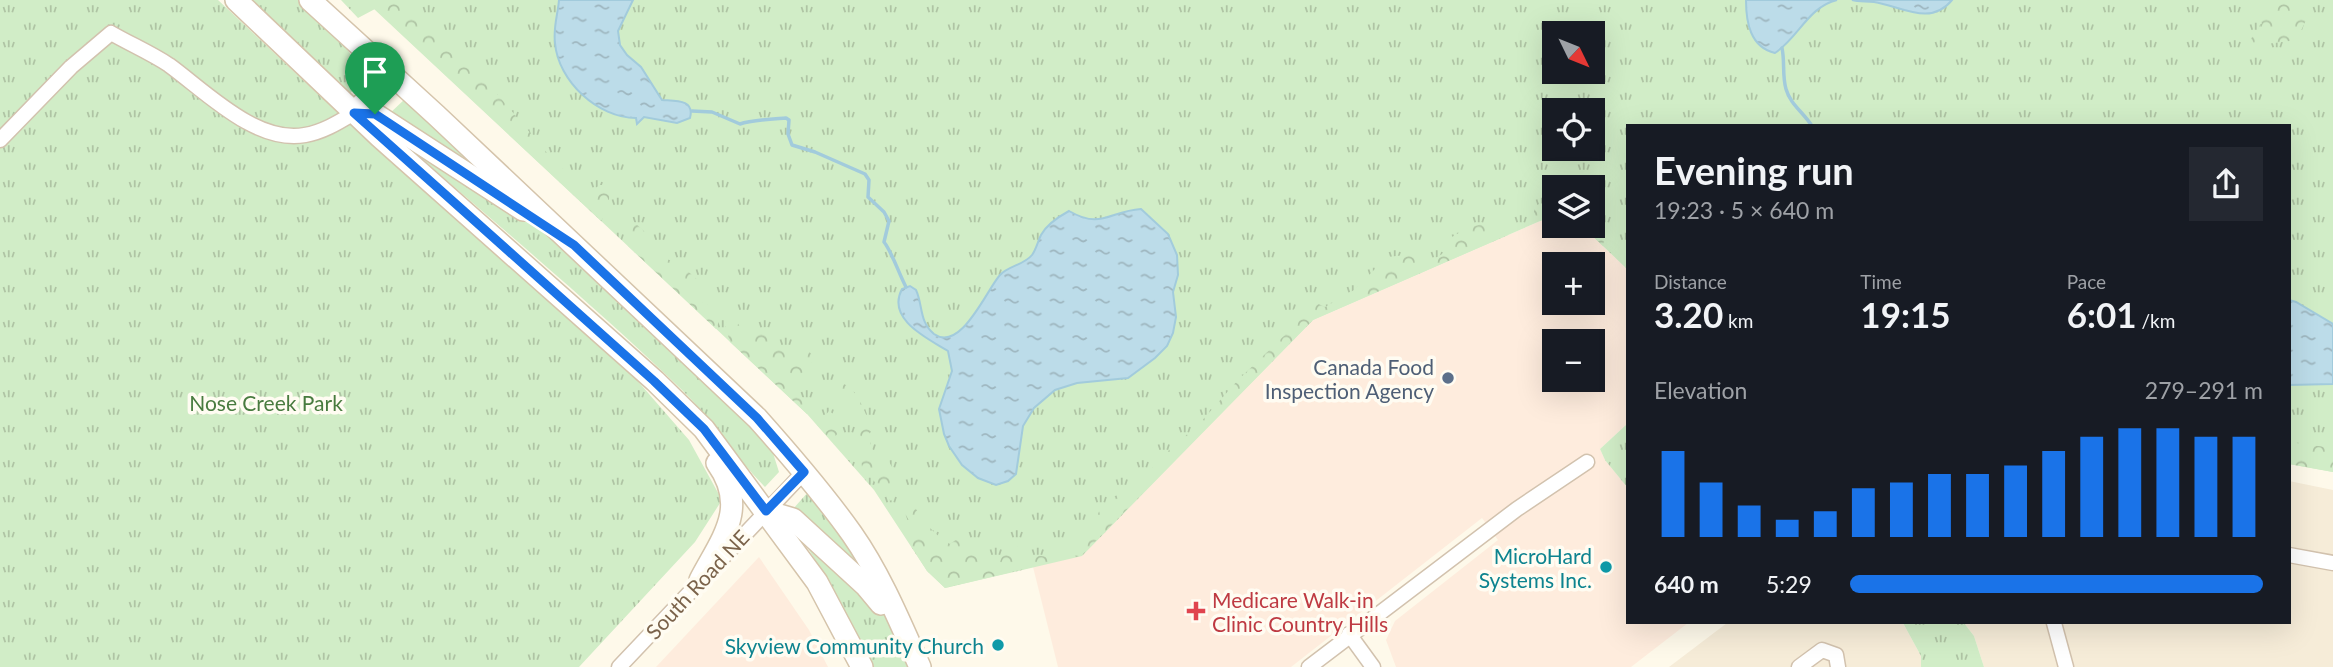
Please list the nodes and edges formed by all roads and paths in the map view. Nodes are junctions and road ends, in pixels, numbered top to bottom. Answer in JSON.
{"nodes":[{"id":1,"x":236,"y":0,"type":"edge"},
{"id":2,"x":310,"y":0,"type":"edge"},
{"id":3,"x":391,"y":74,"type":"junction"},
{"id":4,"x":354,"y":113,"type":"junction"},
{"id":5,"x":0,"y":140,"type":"edge"},
{"id":6,"x":574,"y":245,"type":"junction"},
{"id":7,"x":659,"y":386,"type":"junction"},
{"id":8,"x":1587,"y":462,"type":"dead end"},
{"id":9,"x":804,"y":472,"type":"junction"},
{"id":10,"x":766,"y":511,"type":"junction"},
{"id":11,"x":2291,"y":555,"type":"edge"},
{"id":12,"x":2333,"y":563,"type":"edge"},
{"id":13,"x":700,"y":580,"type":"junction"},
{"id":14,"x":2054,"y":624,"type":"edge"},
{"id":15,"x":904,"y":632,"type":"junction"},
{"id":16,"x":1349,"y":635,"type":"junction"},
{"id":17,"x":619,"y":667,"type":"edge"},
{"id":18,"x":862,"y":667,"type":"edge"},
{"id":19,"x":920,"y":667,"type":"edge"},
{"id":20,"x":1309,"y":667,"type":"edge"},
{"id":21,"x":1373,"y":667,"type":"edge"},
{"id":22,"x":1800,"y":667,"type":"edge"},
{"id":23,"x":1838,"y":667,"type":"edge"},
{"id":24,"x":2066,"y":667,"type":"edge"}],
"edges":[{"from":1,"to":4,"type":"main road"},
{"from":2,"to":3,"type":"main road"},
{"from":3,"to":4,"type":"main road"},
{"from":3,"to":6,"type":"main road"},
{"from":4,"to":5,"type":"street"},
{"from":4,"to":6,"type":"main road"},
{"from":4,"to":7,"type":"main road"},
{"from":6,"to":9,"type":"main road"},
{"from":7,"to":10,"type":"main road"},
{"from":7,"to":13,"type":"main road"},
{"from":8,"to":16,"type":"street"},
{"from":9,"to":10,"type":"street","name":"South Road NE"},
{"from":9,"to":15,"type":"main road"},
{"from":10,"to":13,"type":"street","name":"South Road NE"},
{"from":10,"to":15,"type":"main road"},
{"from":10,"to":18,"type":"main road"},
{"from":11,"to":12,"type":"street"},
{"from":13,"to":17,"type":"street","name":"South Road NE"},
{"from":14,"to":24,"type":"street"},
{"from":15,"to":19,"type":"main road"},
{"from":16,"to":20,"type":"street"},
{"from":16,"to":21,"type":"street"},
{"from":22,"to":23,"type":"street"}]}
